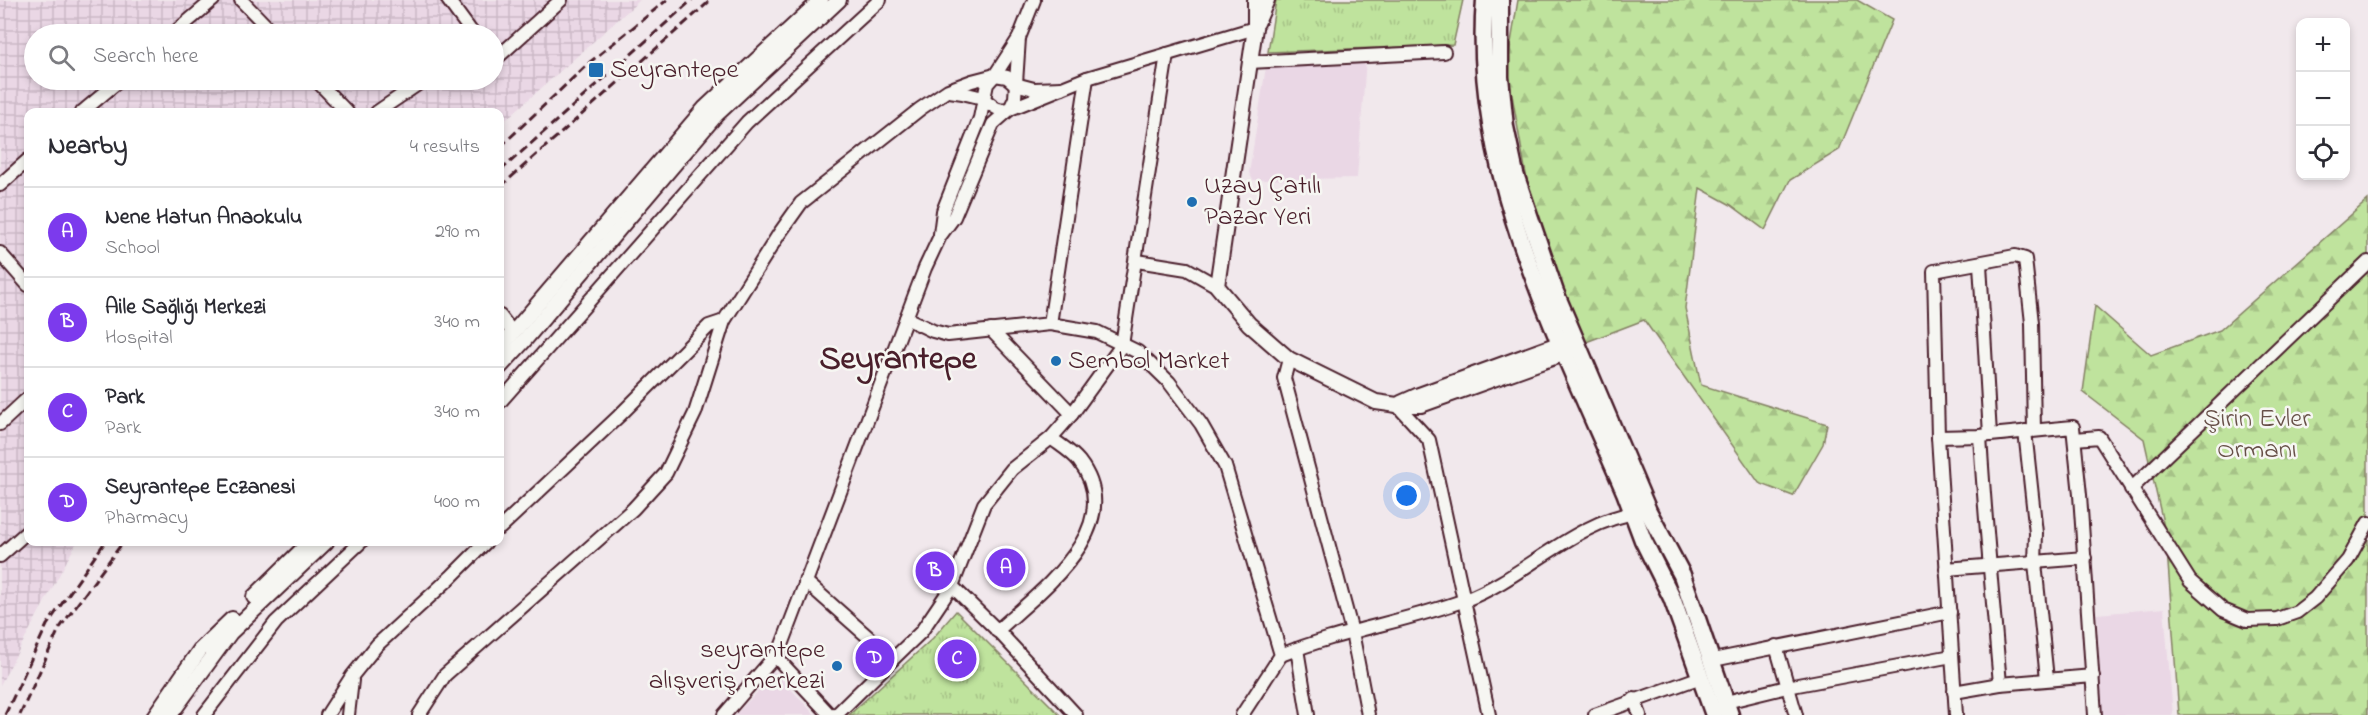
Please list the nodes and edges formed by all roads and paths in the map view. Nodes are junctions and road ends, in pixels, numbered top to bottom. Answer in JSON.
{"nodes":[{"id":1,"x":213,"y":0,"type":"edge"},
{"id":2,"x":241,"y":0,"type":"edge"},
{"id":3,"x":448,"y":0,"type":"edge"},
{"id":4,"x":561,"y":0,"type":"edge"},
{"id":5,"x":821,"y":0,"type":"edge"},
{"id":6,"x":838,"y":0,"type":"edge"},
{"id":7,"x":880,"y":0,"type":"edge"},
{"id":8,"x":1034,"y":0,"type":"edge"},
{"id":9,"x":1255,"y":0,"type":"edge"},
{"id":10,"x":1267,"y":0,"type":"edge"},
{"id":11,"x":1485,"y":0,"type":"edge"},
{"id":12,"x":1500,"y":0,"type":"edge"},
{"id":13,"x":185,"y":24,"type":"edge"},
{"id":14,"x":264,"y":24,"type":"edge"},
{"id":15,"x":466,"y":24,"type":"edge"},
{"id":16,"x":1255,"y":28,"type":"junction"},
{"id":17,"x":1019,"y":38,"type":"junction"},
{"id":18,"x":504,"y":51,"type":"edge"},
{"id":19,"x":1444,"y":52,"type":"dead end"},
{"id":20,"x":1167,"y":54,"type":"junction"},
{"id":21,"x":1249,"y":62,"type":"junction"},
{"id":22,"x":995,"y":75,"type":"junction"},
{"id":23,"x":1087,"y":78,"type":"junction"},
{"id":24,"x":1015,"y":84,"type":"junction"},
{"id":25,"x":1062,"y":88,"type":"junction"},
{"id":26,"x":108,"y":90,"type":"edge"},
{"id":27,"x":326,"y":90,"type":"edge"},
{"id":28,"x":409,"y":90,"type":"edge"},
{"id":29,"x":948,"y":90,"type":"junction"},
{"id":30,"x":982,"y":98,"type":"junction"},
{"id":31,"x":87,"y":108,"type":"edge"},
{"id":32,"x":343,"y":108,"type":"edge"},
{"id":33,"x":383,"y":108,"type":"edge"},
{"id":34,"x":1010,"y":109,"type":"junction"},
{"id":35,"x":24,"y":164,"type":"edge"},
{"id":36,"x":0,"y":185,"type":"edge"},
{"id":37,"x":940,"y":236,"type":"junction"},
{"id":38,"x":0,"y":253,"type":"edge"},
{"id":39,"x":1137,"y":261,"type":"junction"},
{"id":40,"x":2368,"y":262,"type":"edge"},
{"id":41,"x":1980,"y":264,"type":"junction"},
{"id":42,"x":24,"y":280,"type":"edge"},
{"id":43,"x":1217,"y":286,"type":"junction"},
{"id":44,"x":906,"y":318,"type":"junction"},
{"id":45,"x":504,"y":321,"type":"edge"},
{"id":46,"x":724,"y":321,"type":"junction"},
{"id":47,"x":1050,"y":324,"type":"junction"},
{"id":48,"x":991,"y":330,"type":"junction"},
{"id":49,"x":513,"y":333,"type":"junction"},
{"id":50,"x":504,"y":343,"type":"edge"},
{"id":51,"x":1122,"y":345,"type":"junction"},
{"id":52,"x":1570,"y":346,"type":"junction"},
{"id":53,"x":1289,"y":359,"type":"junction"},
{"id":54,"x":504,"y":363,"type":"edge"},
{"id":55,"x":504,"y":397,"type":"edge"},
{"id":56,"x":24,"y":402,"type":"edge"},
{"id":57,"x":1397,"y":405,"type":"junction"},
{"id":58,"x":1072,"y":414,"type":"junction"},
{"id":59,"x":0,"y":424,"type":"edge"},
{"id":60,"x":2030,"y":431,"type":"junction"},
{"id":61,"x":1985,"y":435,"type":"junction"},
{"id":62,"x":1938,"y":437,"type":"junction"},
{"id":63,"x":1051,"y":438,"type":"junction"},
{"id":64,"x":2075,"y":439,"type":"junction"},
{"id":65,"x":2131,"y":489,"type":"junction"},
{"id":66,"x":1639,"y":512,"type":"junction"},
{"id":67,"x":2368,"y":523,"type":"edge"},
{"id":68,"x":504,"y":524,"type":"edge"},
{"id":69,"x":24,"y":535,"type":"edge"},
{"id":70,"x":306,"y":546,"type":"edge"},
{"id":71,"x":322,"y":546,"type":"edge"},
{"id":72,"x":358,"y":546,"type":"edge"},
{"id":73,"x":482,"y":546,"type":"edge"},
{"id":74,"x":0,"y":556,"type":"edge"},
{"id":75,"x":2085,"y":558,"type":"junction"},
{"id":76,"x":2036,"y":563,"type":"junction"},
{"id":77,"x":1991,"y":566,"type":"junction"},
{"id":78,"x":1946,"y":569,"type":"junction"},
{"id":79,"x":806,"y":581,"type":"junction"},
{"id":80,"x":952,"y":586,"type":"junction"},
{"id":81,"x":1465,"y":600,"type":"junction"},
{"id":82,"x":1950,"y":612,"type":"junction"},
{"id":83,"x":997,"y":631,"type":"junction"},
{"id":84,"x":1352,"y":632,"type":"junction"},
{"id":85,"x":1776,"y":646,"type":"junction"},
{"id":86,"x":1297,"y":649,"type":"junction"},
{"id":87,"x":1281,"y":655,"type":"junction"},
{"id":88,"x":775,"y":656,"type":"junction"},
{"id":89,"x":1952,"y":656,"type":"junction"},
{"id":90,"x":893,"y":659,"type":"junction"},
{"id":91,"x":1713,"y":660,"type":"junction"},
{"id":92,"x":352,"y":676,"type":"junction"},
{"id":93,"x":1701,"y":676,"type":"junction"},
{"id":94,"x":2094,"y":676,"type":"junction"},
{"id":95,"x":2047,"y":679,"type":"junction"},
{"id":96,"x":2000,"y":684,"type":"junction"},
{"id":97,"x":1787,"y":687,"type":"junction"},
{"id":98,"x":1954,"y":692,"type":"junction"},
{"id":99,"x":1635,"y":699,"type":"junction"},
{"id":100,"x":1728,"y":709,"type":"edge"},
{"id":101,"x":155,"y":715,"type":"edge"},
{"id":102,"x":170,"y":715,"type":"edge"},
{"id":103,"x":204,"y":715,"type":"edge"},
{"id":104,"x":327,"y":715,"type":"edge"},
{"id":105,"x":348,"y":715,"type":"edge"},
{"id":106,"x":419,"y":715,"type":"edge"},
{"id":107,"x":724,"y":715,"type":"edge"},
{"id":108,"x":830,"y":715,"type":"edge"},
{"id":109,"x":836,"y":715,"type":"edge"},
{"id":110,"x":1076,"y":715,"type":"edge"},
{"id":111,"x":1242,"y":715,"type":"edge"},
{"id":112,"x":1308,"y":715,"type":"edge"},
{"id":113,"x":1368,"y":715,"type":"edge"},
{"id":114,"x":1489,"y":715,"type":"edge"},
{"id":115,"x":1595,"y":715,"type":"edge"},
{"id":116,"x":1640,"y":715,"type":"edge"},
{"id":117,"x":1713,"y":715,"type":"edge"},
{"id":118,"x":1796,"y":715,"type":"edge"},
{"id":119,"x":1956,"y":715,"type":"edge"},
{"id":120,"x":2095,"y":715,"type":"edge"}],
"edges":[{"from":1,"to":13,"type":"street"},
{"from":2,"to":14,"type":"street"},
{"from":3,"to":15,"type":"street"},
{"from":4,"to":18,"type":"street"},
{"from":5,"to":49,"type":"street"},
{"from":6,"to":54,"type":"street"},
{"from":7,"to":55,"type":"street"},
{"from":8,"to":17,"type":"street"},
{"from":9,"to":16,"type":"street"},
{"from":10,"to":16,"type":"street"},
{"from":11,"to":52,"type":"main road"},
{"from":12,"to":52,"type":"main road"},
{"from":16,"to":20,"type":"street"},
{"from":16,"to":21,"type":"street"},
{"from":17,"to":22,"type":"street"},
{"from":17,"to":24,"type":"street"},
{"from":19,"to":21,"type":"street"},
{"from":20,"to":23,"type":"street"},
{"from":20,"to":39,"type":"street"},
{"from":21,"to":43,"type":"street"},
{"from":22,"to":24,"type":"street"},
{"from":22,"to":29,"type":"street"},
{"from":22,"to":30,"type":"street"},
{"from":23,"to":25,"type":"street"},
{"from":23,"to":47,"type":"street"},
{"from":24,"to":25,"type":"street"},
{"from":24,"to":34,"type":"street"},
{"from":25,"to":34,"type":"street"},
{"from":26,"to":31,"type":"street"},
{"from":27,"to":32,"type":"street"},
{"from":28,"to":33,"type":"street"},
{"from":29,"to":30,"type":"street"},
{"from":29,"to":46,"type":"street"},
{"from":30,"to":34,"type":"street"},
{"from":30,"to":37,"type":"street"},
{"from":34,"to":37,"type":"street"},
{"from":35,"to":36,"type":"street"},
{"from":37,"to":44,"type":"street"},
{"from":38,"to":42,"type":"street"},
{"from":39,"to":43,"type":"street"},
{"from":39,"to":51,"type":"street"},
{"from":40,"to":65,"type":"street"},
{"from":41,"to":60,"type":"street"},
{"from":41,"to":61,"type":"street"},
{"from":41,"to":62,"type":"street"},
{"from":43,"to":53,"type":"street"},
{"from":44,"to":48,"type":"street"},
{"from":44,"to":79,"type":"street"},
{"from":45,"to":49,"type":"street"},
{"from":46,"to":68,"type":"street"},
{"from":46,"to":106,"type":"street"},
{"from":47,"to":48,"type":"street"},
{"from":47,"to":51,"type":"street"},
{"from":48,"to":58,"type":"street"},
{"from":49,"to":50,"type":"street"},
{"from":51,"to":58,"type":"street"},
{"from":51,"to":87,"type":"street"},
{"from":52,"to":57,"type":"street"},
{"from":52,"to":66,"type":"main road"},
{"from":53,"to":57,"type":"street"},
{"from":53,"to":84,"type":"street"},
{"from":56,"to":59,"type":"street"},
{"from":57,"to":81,"type":"street"},
{"from":58,"to":63,"type":"street"},
{"from":60,"to":61,"type":"street"},
{"from":60,"to":64,"type":"street"},
{"from":60,"to":76,"type":"street"},
{"from":61,"to":62,"type":"street"},
{"from":61,"to":77,"type":"street"},
{"from":62,"to":78,"type":"street"},
{"from":63,"to":80,"type":"street"},
{"from":63,"to":83,"type":"street"},
{"from":64,"to":65,"type":"street"},
{"from":64,"to":75,"type":"street"},
{"from":65,"to":67,"type":"street"},
{"from":66,"to":81,"type":"street"},
{"from":66,"to":91,"type":"main road"},
{"from":66,"to":93,"type":"main road"},
{"from":69,"to":74,"type":"street"},
{"from":70,"to":101,"type":"street"},
{"from":71,"to":102,"type":"street"},
{"from":72,"to":103,"type":"street"},
{"from":73,"to":92,"type":"street"},
{"from":75,"to":76,"type":"street"},
{"from":75,"to":94,"type":"street"},
{"from":76,"to":77,"type":"street"},
{"from":76,"to":95,"type":"street"},
{"from":77,"to":78,"type":"street"},
{"from":77,"to":96,"type":"street"},
{"from":78,"to":82,"type":"street"},
{"from":79,"to":88,"type":"street"},
{"from":79,"to":90,"type":"street"},
{"from":80,"to":83,"type":"street"},
{"from":80,"to":90,"type":"street"},
{"from":81,"to":84,"type":"street"},
{"from":81,"to":114,"type":"street"},
{"from":82,"to":85,"type":"street"},
{"from":82,"to":89,"type":"street"},
{"from":83,"to":110,"type":"street"},
{"from":84,"to":86,"type":"street"},
{"from":84,"to":113,"type":"street"},
{"from":85,"to":91,"type":"street"},
{"from":85,"to":97,"type":"street"},
{"from":86,"to":87,"type":"street"},
{"from":86,"to":112,"type":"street"},
{"from":87,"to":111,"type":"street"},
{"from":88,"to":107,"type":"street"},
{"from":88,"to":108,"type":"street"},
{"from":89,"to":97,"type":"street"},
{"from":89,"to":98,"type":"street"},
{"from":90,"to":109,"type":"street"},
{"from":91,"to":100,"type":"main road"},
{"from":92,"to":104,"type":"street"},
{"from":92,"to":105,"type":"street"},
{"from":93,"to":99,"type":"street"},
{"from":93,"to":117,"type":"main road"},
{"from":94,"to":95,"type":"street"},
{"from":94,"to":120,"type":"street"},
{"from":95,"to":96,"type":"street"},
{"from":96,"to":98,"type":"street"},
{"from":97,"to":100,"type":"street"},
{"from":97,"to":118,"type":"street"},
{"from":98,"to":119,"type":"street"},
{"from":99,"to":115,"type":"street"},
{"from":99,"to":116,"type":"street"}]}
